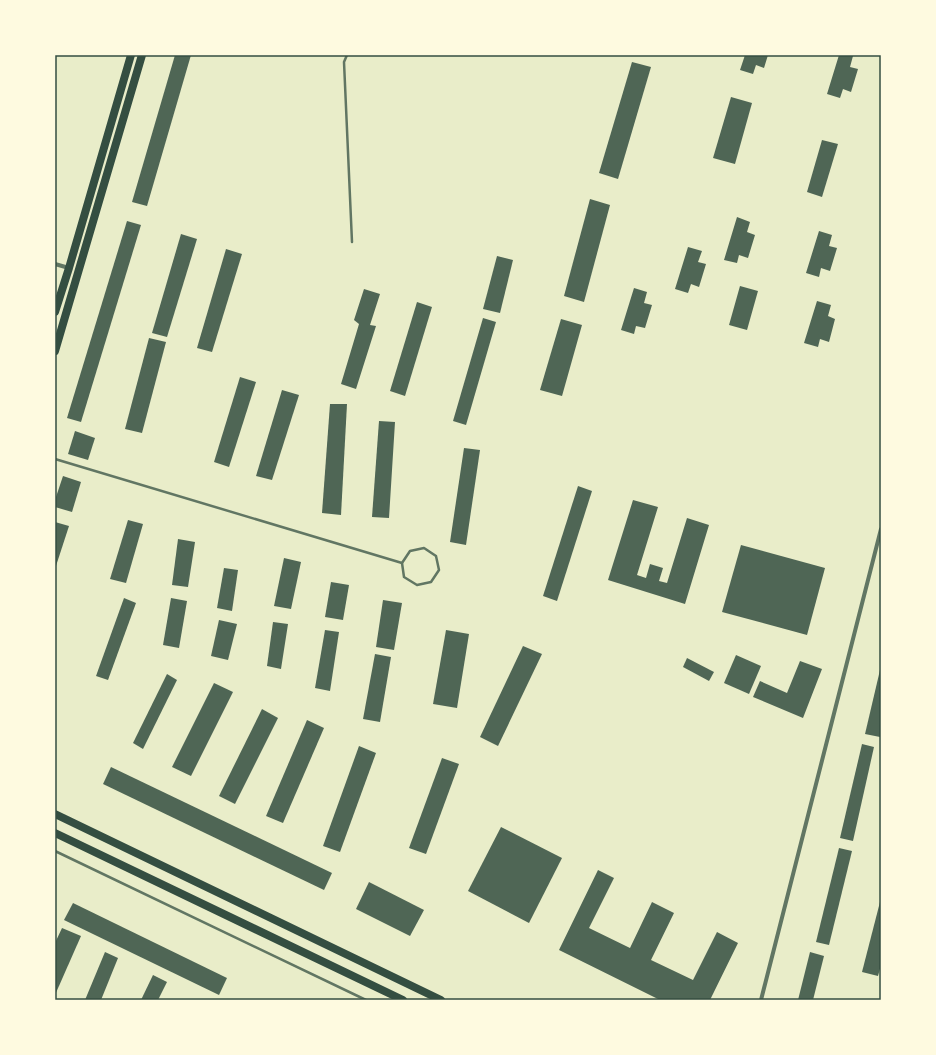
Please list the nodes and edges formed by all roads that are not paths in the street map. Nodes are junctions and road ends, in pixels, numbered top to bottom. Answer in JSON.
{"nodes":[{"id":1,"x":131,"y":55,"type":"edge"},
{"id":2,"x":142,"y":55,"type":"edge"},
{"id":3,"x":347,"y":55,"type":"edge"},
{"id":4,"x":352,"y":242,"type":"dead end"},
{"id":5,"x":55,"y":264,"type":"edge"},
{"id":6,"x":69,"y":268,"type":"junction"},
{"id":7,"x":55,"y":312,"type":"edge"},
{"id":8,"x":55,"y":351,"type":"edge"},
{"id":9,"x":55,"y":459,"type":"edge"},
{"id":10,"x":881,"y":529,"type":"edge"},
{"id":11,"x":402,"y":563,"type":"junction"},
{"id":12,"x":55,"y":814,"type":"edge"},
{"id":13,"x":55,"y":833,"type":"edge"},
{"id":14,"x":55,"y":851,"type":"edge"},
{"id":15,"x":366,"y":1000,"type":"edge"},
{"id":16,"x":403,"y":1000,"type":"edge"},
{"id":17,"x":441,"y":1000,"type":"edge"},
{"id":18,"x":761,"y":1000,"type":"edge"}],
"edges":[{"from":1,"to":6,"type":"main road"},
{"from":2,"to":8,"type":"main road"},
{"from":3,"to":4,"type":"lane"},
{"from":5,"to":6,"type":"street"},
{"from":6,"to":7,"type":"main road"},
{"from":9,"to":11,"type":"lane"},
{"from":10,"to":18,"type":"street"},
{"from":11,"to":11,"type":"lane"},
{"from":12,"to":17,"type":"main road"},
{"from":13,"to":16,"type":"main road"},
{"from":14,"to":15,"type":"lane"}]}
